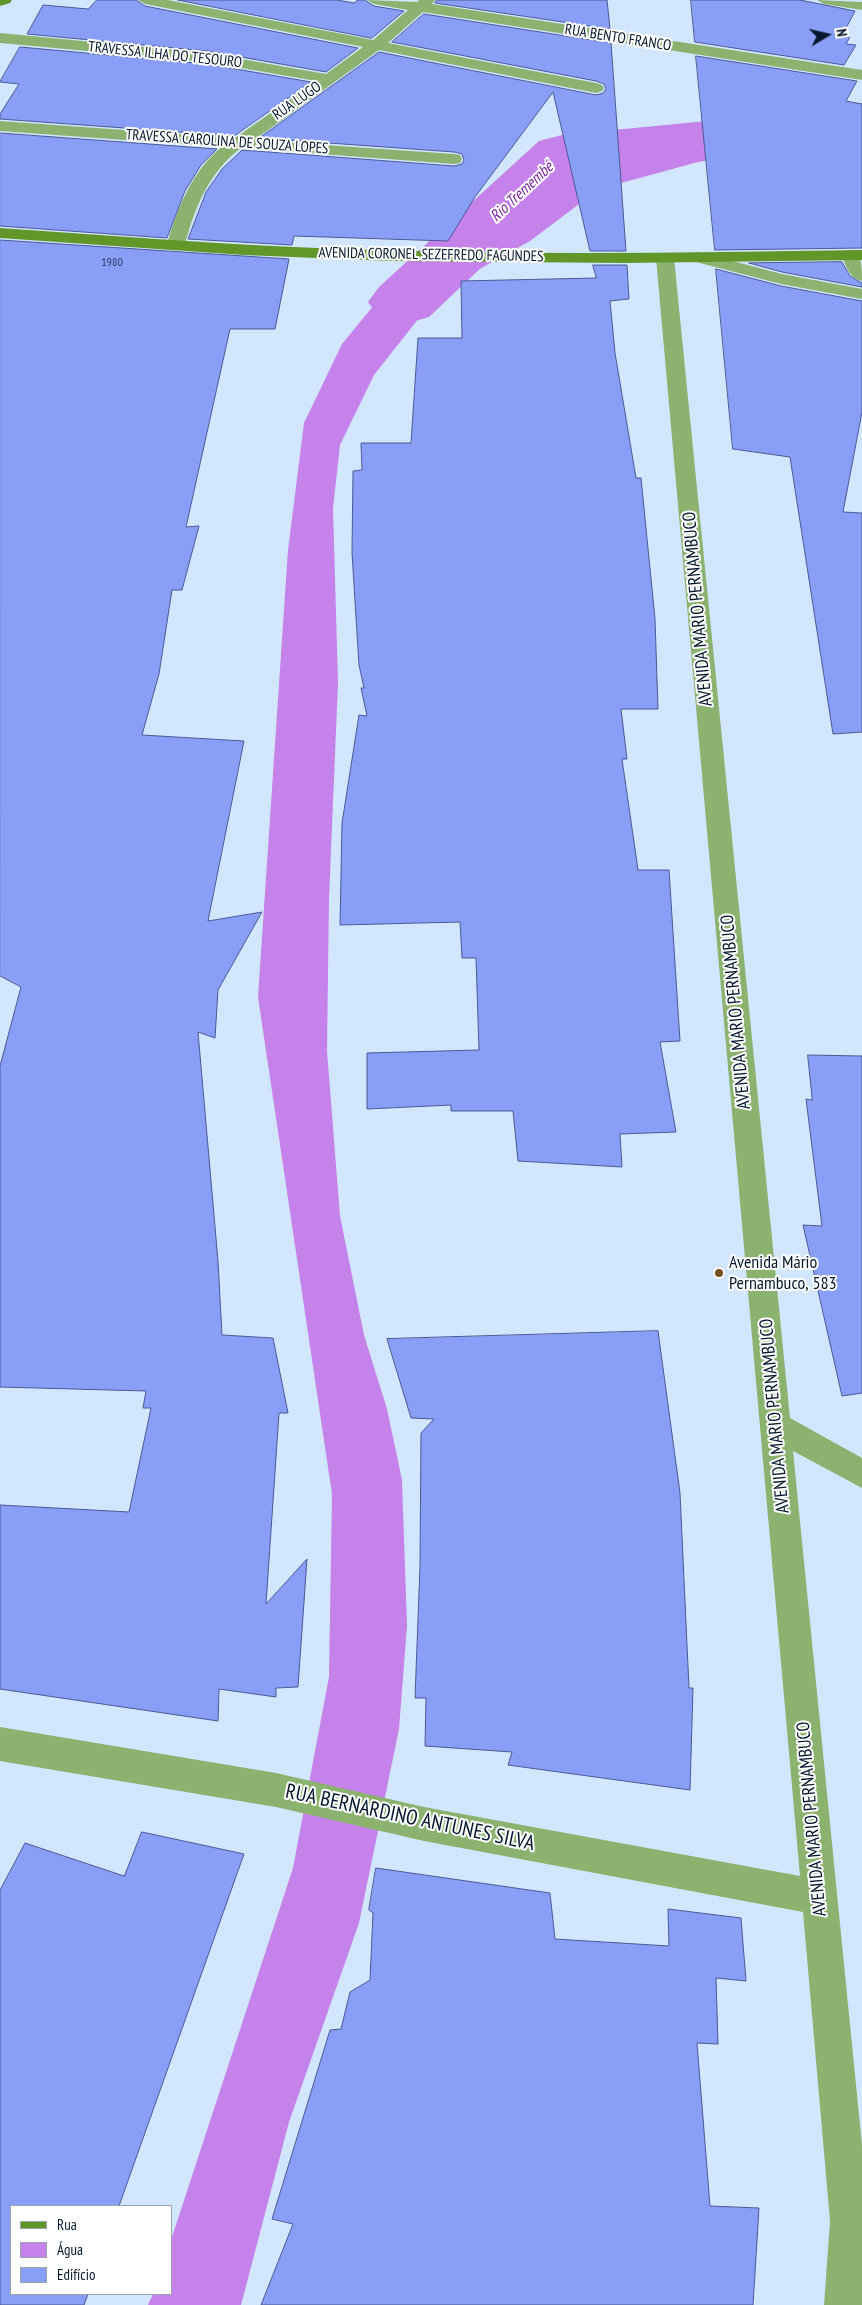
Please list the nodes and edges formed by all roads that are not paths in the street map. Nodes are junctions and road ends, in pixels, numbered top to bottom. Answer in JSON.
{"nodes":[{"id":1,"x":5,"y":0,"type":"edge"},
{"id":2,"x":145,"y":0,"type":"edge"},
{"id":3,"x":374,"y":0,"type":"edge"},
{"id":4,"x":824,"y":0,"type":"edge"},
{"id":5,"x":0,"y":2,"type":"edge"},
{"id":6,"x":423,"y":4,"type":"edge"},
{"id":7,"x":862,"y":6,"type":"edge"},
{"id":8,"x":0,"y":38,"type":"edge"},
{"id":9,"x":378,"y":44,"type":"junction"},
{"id":10,"x":862,"y":74,"type":"edge"},
{"id":11,"x":330,"y":79,"type":"junction"},
{"id":12,"x":596,"y":88,"type":"dead end"},
{"id":13,"x":0,"y":126,"type":"edge"},
{"id":14,"x":236,"y":143,"type":"junction"},
{"id":15,"x":454,"y":158,"type":"dead end"},
{"id":16,"x":0,"y":233,"type":"edge"},
{"id":17,"x":176,"y":245,"type":"junction"},
{"id":18,"x":856,"y":255,"type":"edge"},
{"id":19,"x":698,"y":257,"type":"junction"},
{"id":20,"x":665,"y":258,"type":"junction"},
{"id":21,"x":862,"y":276,"type":"edge"},
{"id":22,"x":862,"y":294,"type":"edge"},
{"id":23,"x":776,"y":1426,"type":"junction"},
{"id":24,"x":862,"y":1474,"type":"edge"},
{"id":25,"x":0,"y":1744,"type":"edge"},
{"id":26,"x":819,"y":1897,"type":"junction"},
{"id":27,"x":844,"y":2305,"type":"edge"}],
"edges":[{"from":1,"to":5,"type":"main road"},
{"from":2,"to":9,"type":"street"},
{"from":3,"to":6,"type":"street","name":"RUA BENTO FRANCO"},
{"from":4,"to":7,"type":"street"},
{"from":6,"to":9,"type":"street","name":"RUA LUGO"},
{"from":6,"to":10,"type":"street","name":"RUA BENTO FRANCO"},
{"from":8,"to":11,"type":"street","name":"TRAVESSA ILHA DO TESOURO"},
{"from":9,"to":11,"type":"street","name":"RUA LUGO"},
{"from":9,"to":12,"type":"street"},
{"from":11,"to":14,"type":"street","name":"RUA LUGO"},
{"from":13,"to":14,"type":"street","name":"TRAVESSA CAROLINA DE SOUZA LOPES"},
{"from":14,"to":15,"type":"street","name":"TRAVESSA CAROLINA DE SOUZA LOPES"},
{"from":14,"to":17,"type":"street","name":"RUA LUGO"},
{"from":16,"to":17,"type":"main road","name":"AVENIDA CORONEL SEZEFREDO FAGUNDES"},
{"from":17,"to":20,"type":"main road","name":"AVENIDA CORONEL SEZEFREDO FAGUNDES"},
{"from":18,"to":19,"type":"main road","name":"AVENIDA CORONEL SEZEFREDO FAGUNDES"},
{"from":18,"to":21,"type":"street"},
{"from":19,"to":20,"type":"main road","name":"AVENIDA CORONEL SEZEFREDO FAGUNDES"},
{"from":19,"to":22,"type":"street"},
{"from":20,"to":23,"type":"street","name":"AVENIDA MARIO PERNAMBUCO"},
{"from":23,"to":24,"type":"street"},
{"from":23,"to":26,"type":"street","name":"AVENIDA MARIO PERNAMBUCO"},
{"from":25,"to":26,"type":"street","name":"RUA BERNARDINO ANTUNES SILVA"},
{"from":26,"to":27,"type":"street","name":"AVENIDA MARIO PERNAMBUCO"}]}
